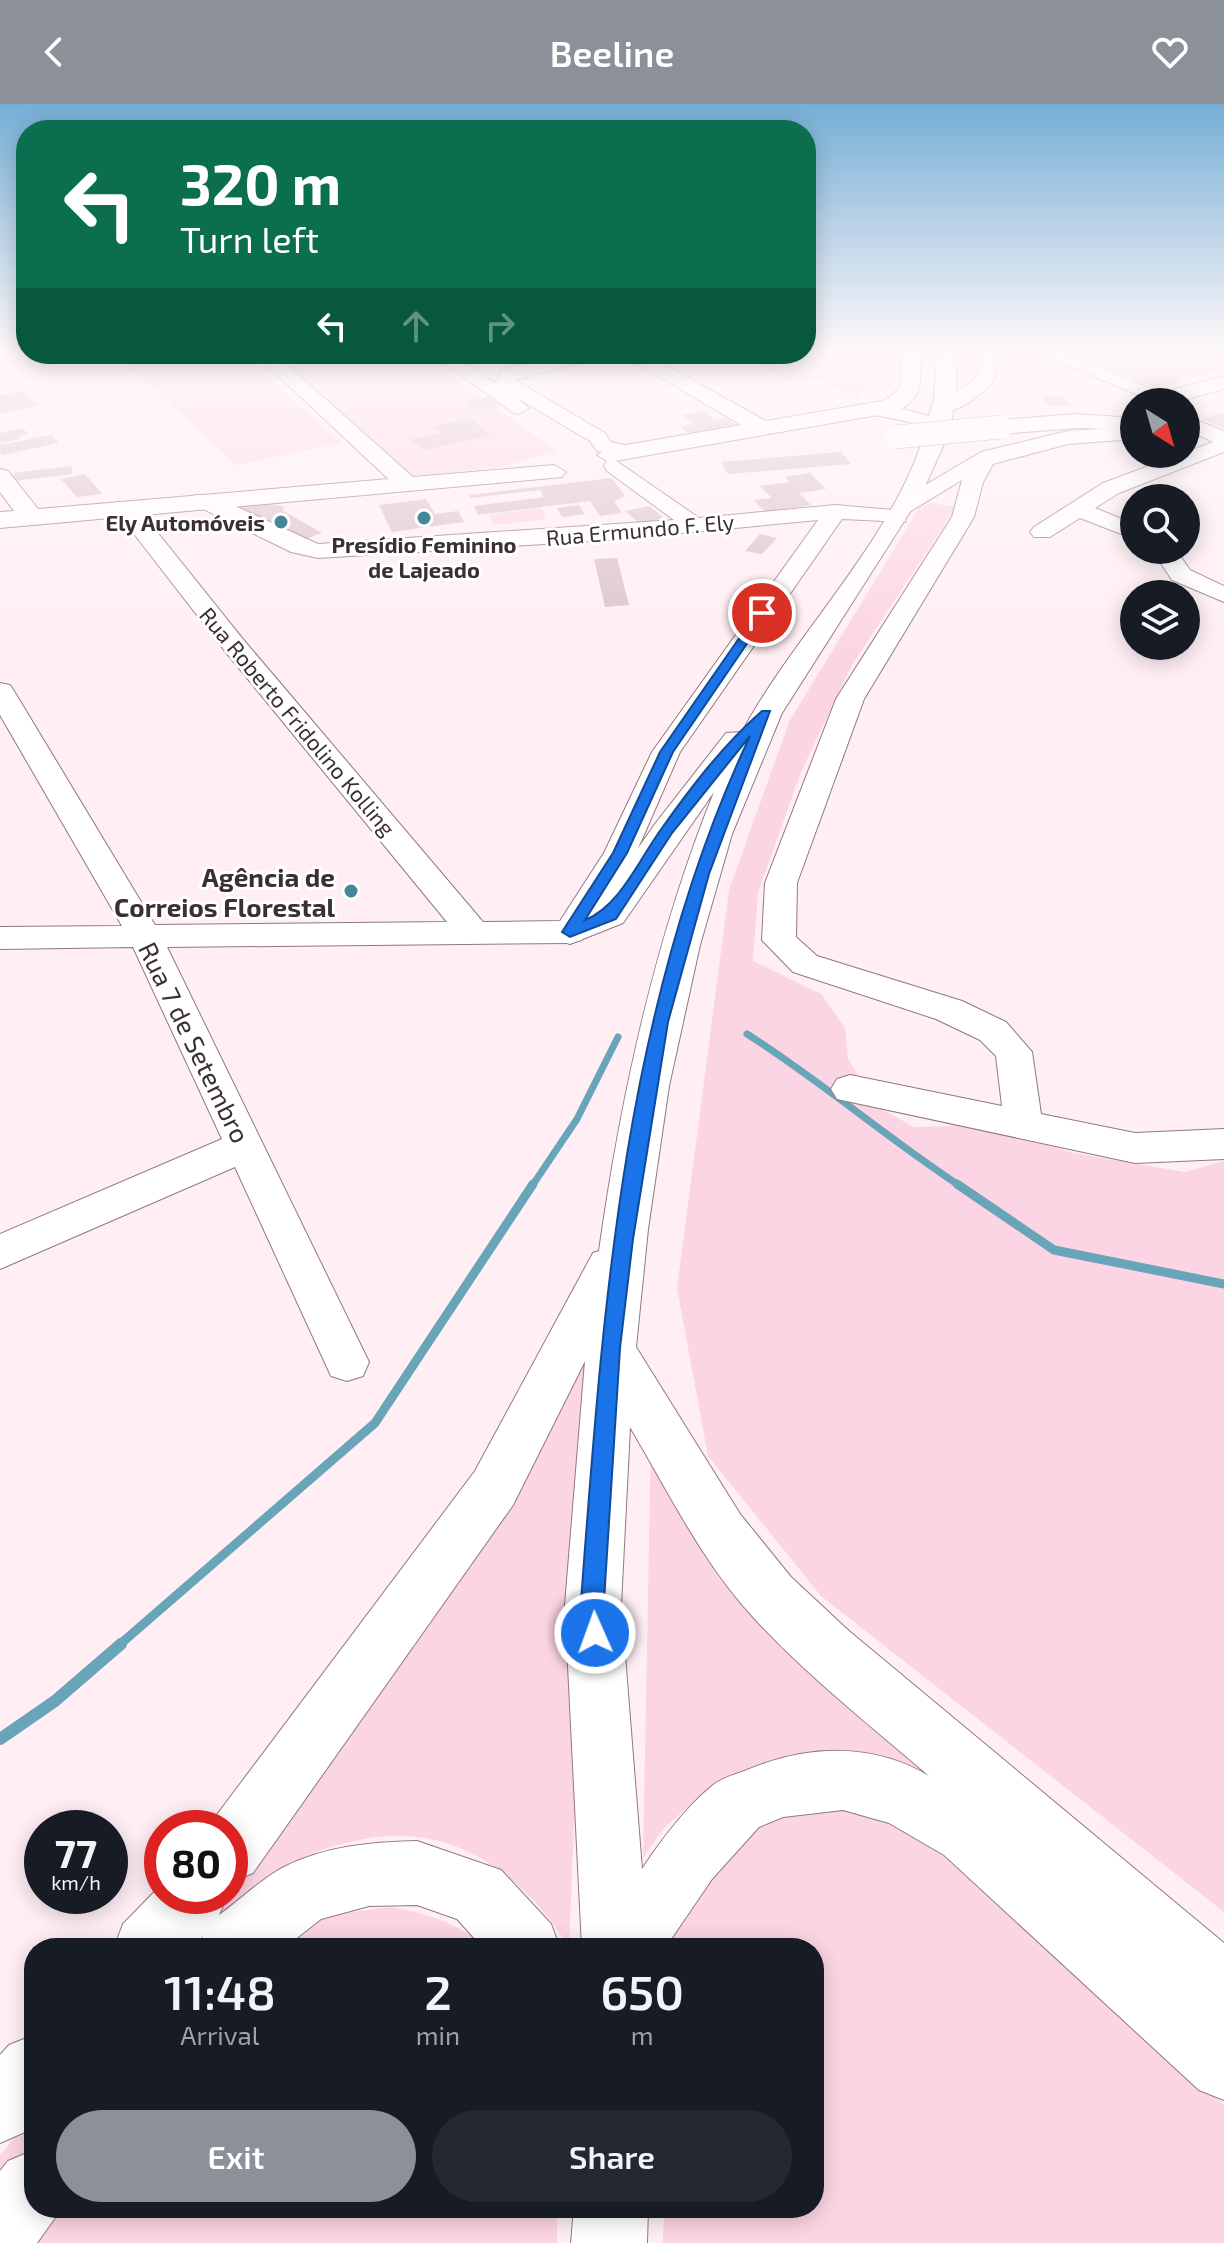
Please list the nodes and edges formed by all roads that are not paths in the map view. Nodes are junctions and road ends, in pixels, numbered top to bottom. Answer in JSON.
{"nodes":[{"id":1,"x":372,"y":452,"type":"edge"},
{"id":2,"x":576,"y":452,"type":"edge"},
{"id":3,"x":589,"y":452,"type":"edge"},
{"id":4,"x":637,"y":452,"type":"edge"},
{"id":5,"x":706,"y":452,"type":"edge"},
{"id":6,"x":927,"y":452,"type":"edge"},
{"id":7,"x":1004,"y":452,"type":"edge"},
{"id":8,"x":1196,"y":452,"type":"edge"},
{"id":9,"x":988,"y":456,"type":"junction"},
{"id":10,"x":585,"y":458,"type":"junction"},
{"id":11,"x":0,"y":476,"type":"edge"},
{"id":12,"x":406,"y":483,"type":"junction"},
{"id":13,"x":203,"y":500,"type":"junction"},
{"id":14,"x":125,"y":507,"type":"junction"},
{"id":15,"x":1076,"y":508,"type":"junction"},
{"id":16,"x":835,"y":512,"type":"junction"},
{"id":17,"x":900,"y":512,"type":"junction"},
{"id":18,"x":11,"y":515,"type":"edge"},
{"id":19,"x":696,"y":526,"type":"junction"},
{"id":20,"x":1120,"y":526,"type":"edge"},
{"id":21,"x":1042,"y":532,"type":"dead end"},
{"id":22,"x":1174,"y":564,"type":"edge"},
{"id":23,"x":1224,"y":595,"type":"edge"},
{"id":24,"x":4,"y":706,"type":"edge"},
{"id":25,"x":766,"y":714,"type":"junction"},
{"id":26,"x":570,"y":932,"type":"junction"},
{"id":27,"x":474,"y":933,"type":"junction"},
{"id":28,"x":145,"y":936,"type":"junction"},
{"id":29,"x":0,"y":938,"type":"edge"},
{"id":30,"x":850,"y":1089,"type":"dead end"},
{"id":31,"x":1023,"y":1123,"type":"junction"},
{"id":32,"x":1224,"y":1144,"type":"edge"},
{"id":33,"x":245,"y":1146,"type":"junction"},
{"id":34,"x":624,"y":1239,"type":"junction"},
{"id":35,"x":0,"y":1252,"type":"edge"},
{"id":36,"x":610,"y":1348,"type":"junction"},
{"id":37,"x":347,"y":1362,"type":"dead end"},
{"id":38,"x":248,"y":1825,"type":"edge"},
{"id":39,"x":178,"y":1914,"type":"edge"},
{"id":40,"x":156,"y":1938,"type":"edge"},
{"id":41,"x":244,"y":1938,"type":"edge"},
{"id":42,"x":518,"y":1938,"type":"edge"},
{"id":43,"x":614,"y":1938,"type":"edge"},
{"id":44,"x":633,"y":1938,"type":"edge"},
{"id":45,"x":1224,"y":1987,"type":"edge"},
{"id":46,"x":1224,"y":2065,"type":"edge"},
{"id":47,"x":24,"y":2081,"type":"edge"},
{"id":48,"x":0,"y":2107,"type":"edge"},
{"id":49,"x":24,"y":2200,"type":"edge"},
{"id":50,"x":610,"y":2218,"type":"edge"},
{"id":51,"x":0,"y":2230,"type":"edge"},
{"id":52,"x":609,"y":2243,"type":"edge"}],
"edges":[{"from":1,"to":12,"type":"street"},
{"from":2,"to":10,"type":"street"},
{"from":3,"to":10,"type":"street"},
{"from":4,"to":10,"type":"main road"},
{"from":5,"to":10,"type":"main road","bridge":true},
{"from":6,"to":17,"type":"main road"},
{"from":7,"to":9,"type":"street"},
{"from":8,"to":15,"type":"street"},
{"from":9,"to":17,"type":"street"},
{"from":9,"to":31,"type":"street"},
{"from":10,"to":12,"type":"main road"},
{"from":10,"to":19,"type":"street"},
{"from":11,"to":18,"type":"main road"},
{"from":12,"to":13,"type":"main road"},
{"from":13,"to":14,"type":"main road"},
{"from":13,"to":19,"type":"street","name":"Rua Ermundo F. Ely"},
{"from":14,"to":18,"type":"main road"},
{"from":14,"to":27,"type":"street","name":"Rua Roberto Fridolino Kolling"},
{"from":15,"to":20,"type":"street"},
{"from":15,"to":21,"type":"street"},
{"from":16,"to":17,"type":"street","name":"Rua Ermundo F. Ely"},
{"from":16,"to":19,"type":"street","name":"Rua Ermundo F. Ely"},
{"from":16,"to":26,"type":"street"},
{"from":17,"to":25,"type":"main road"},
{"from":22,"to":23,"type":"street"},
{"from":24,"to":28,"type":"street","name":"Rua 7 de Setembro"},
{"from":25,"to":26,"type":"main road"},
{"from":25,"to":34,"type":"main road"},
{"from":26,"to":27,"type":"street"},
{"from":27,"to":28,"type":"street"},
{"from":28,"to":29,"type":"street"},
{"from":28,"to":33,"type":"street","name":"Rua 7 de Setembro"},
{"from":30,"to":31,"type":"street"},
{"from":31,"to":32,"type":"street"},
{"from":33,"to":35,"type":"street"},
{"from":33,"to":37,"type":"street","name":"Rua 7 de Setembro"},
{"from":34,"to":36,"type":"main road"},
{"from":34,"to":38,"type":"main road"},
{"from":36,"to":43,"type":"main road"},
{"from":36,"to":45,"type":"main road"},
{"from":39,"to":40,"type":"main road"},
{"from":41,"to":42,"type":"main road"},
{"from":44,"to":46,"type":"main road"},
{"from":47,"to":48,"type":"main road"},
{"from":49,"to":51,"type":"main road"},
{"from":50,"to":52,"type":"main road"}]}
